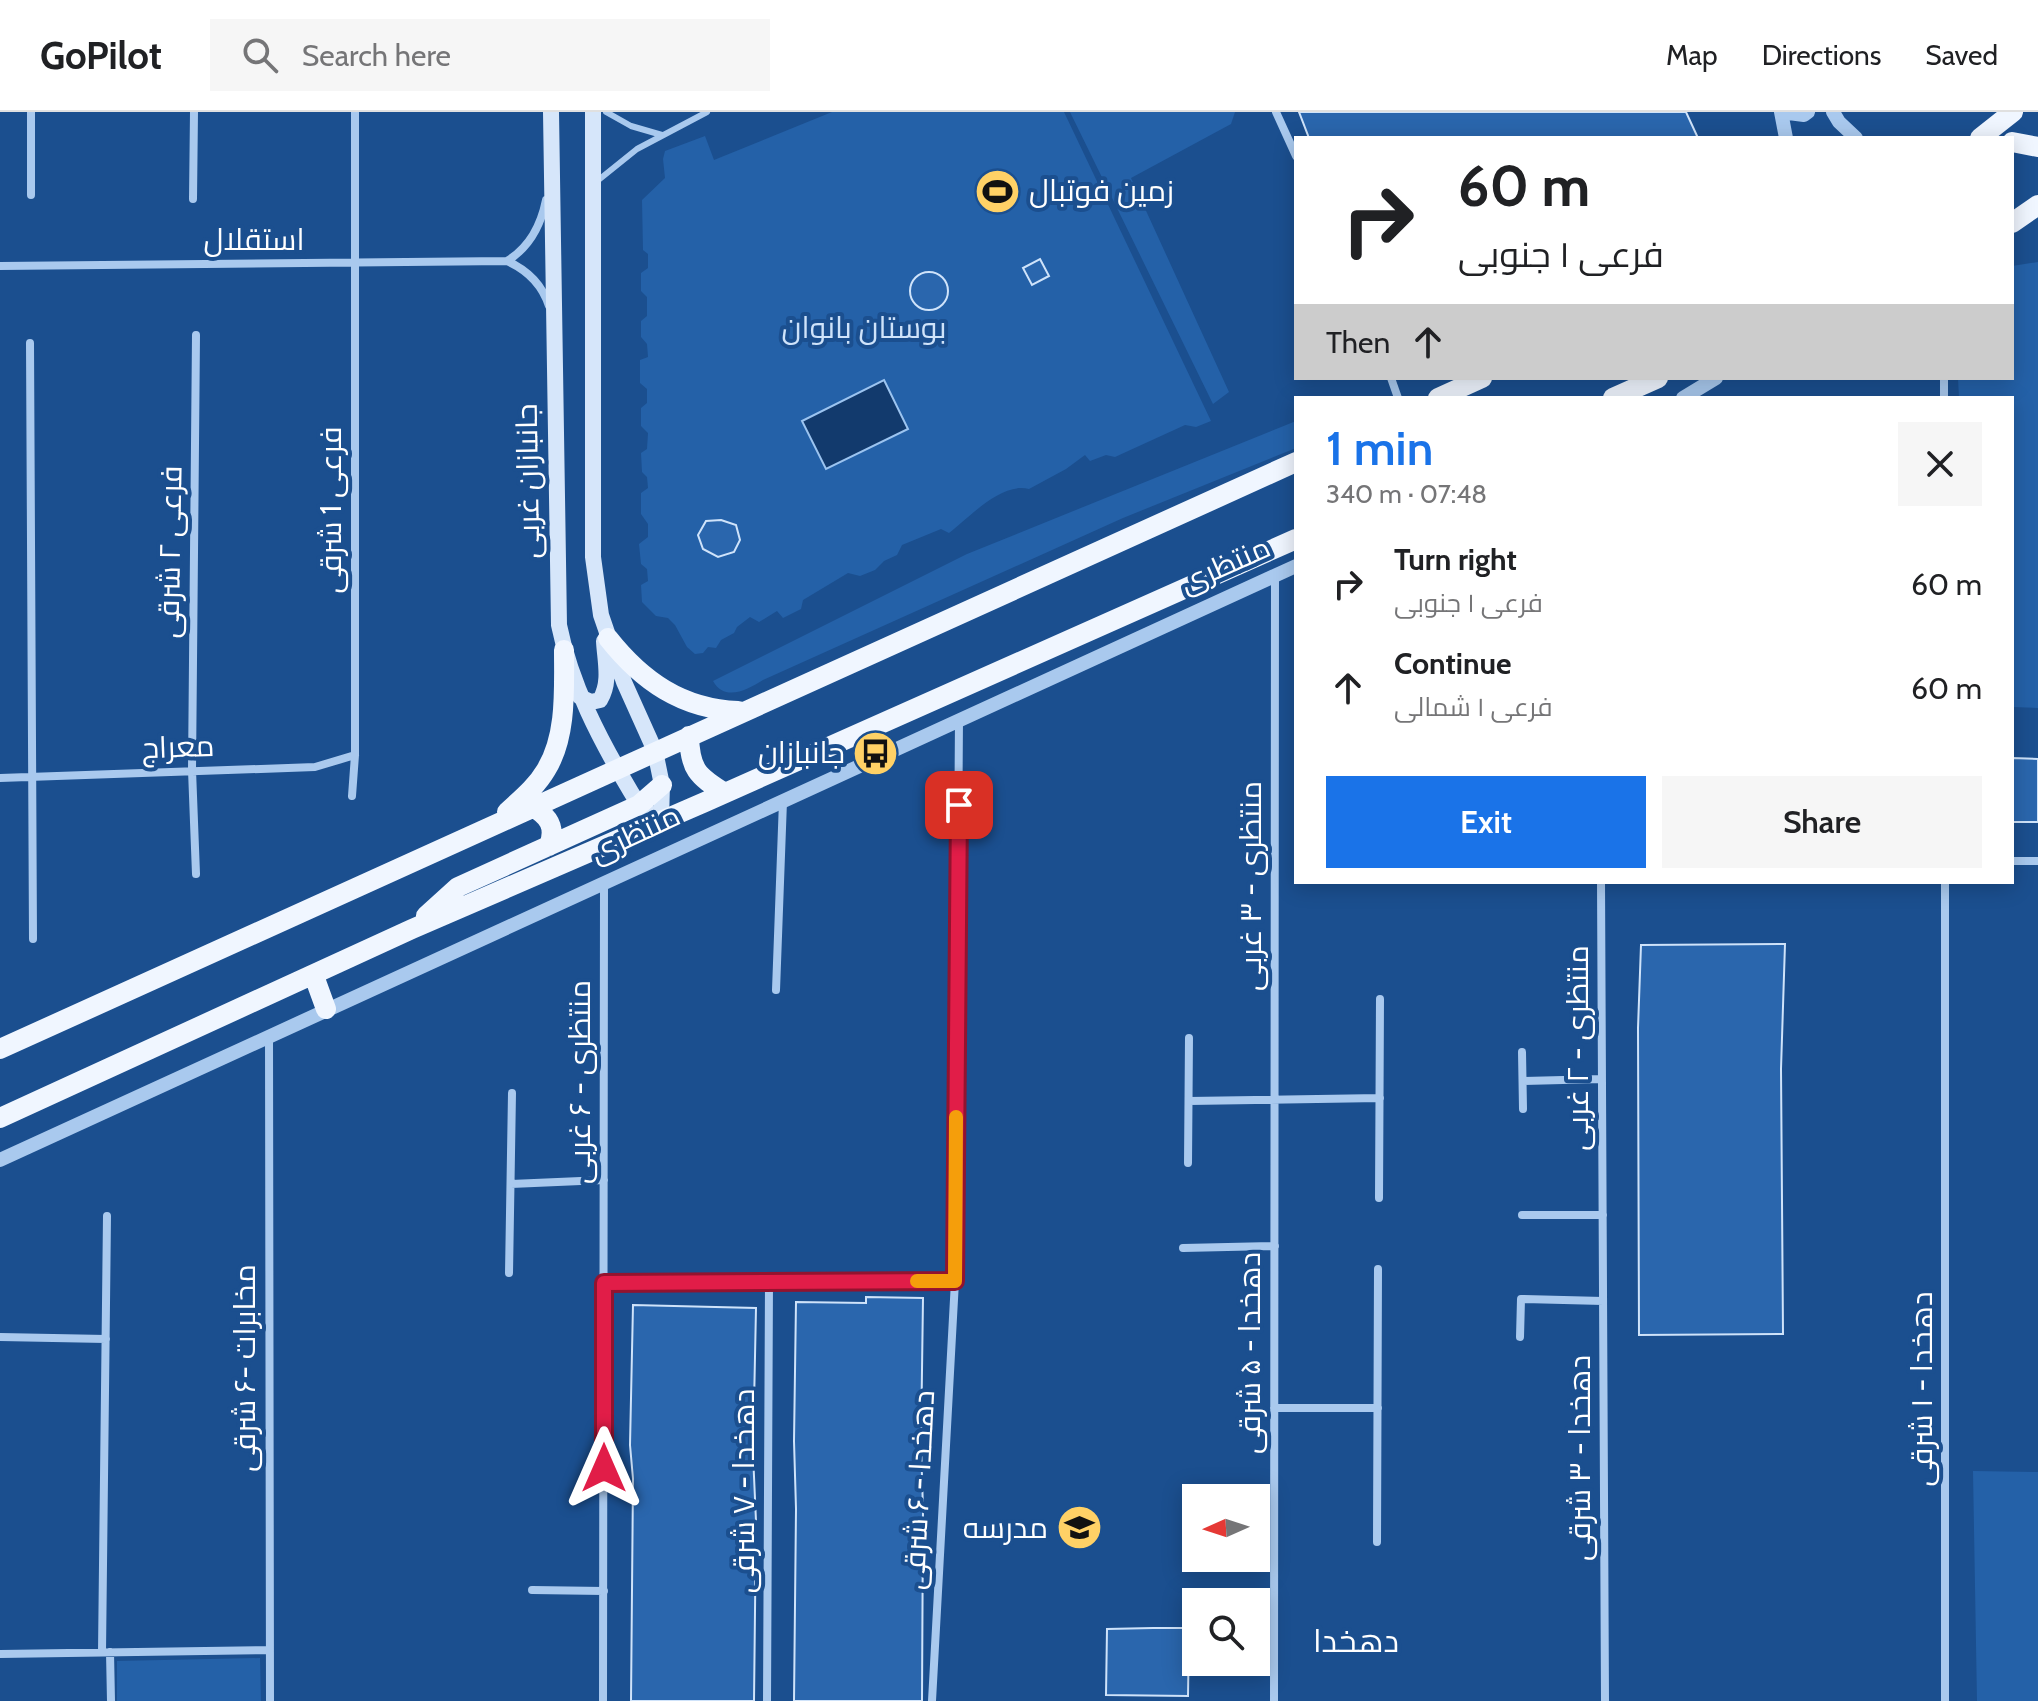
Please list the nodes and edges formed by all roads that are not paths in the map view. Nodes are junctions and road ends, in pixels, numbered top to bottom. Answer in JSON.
{"nodes":[{"id":1,"x":31,"y":112,"type":"edge"},
{"id":2,"x":194,"y":112,"type":"edge"},
{"id":3,"x":355,"y":112,"type":"edge"},
{"id":4,"x":551,"y":112,"type":"edge"},
{"id":5,"x":593,"y":112,"type":"edge"},
{"id":6,"x":606,"y":112,"type":"edge"},
{"id":7,"x":707,"y":112,"type":"edge"},
{"id":8,"x":1276,"y":112,"type":"edge"},
{"id":9,"x":1781,"y":112,"type":"edge"},
{"id":10,"x":1808,"y":112,"type":"edge"},
{"id":11,"x":1833,"y":112,"type":"edge"},
{"id":12,"x":2013,"y":112,"type":"edge"},
{"id":13,"x":662,"y":135,"type":"junction"},
{"id":14,"x":1786,"y":136,"type":"edge"},
{"id":15,"x":1854,"y":136,"type":"edge"},
{"id":16,"x":1983,"y":136,"type":"edge"},
{"id":17,"x":2014,"y":142,"type":"edge"},
{"id":18,"x":2038,"y":147,"type":"edge"},
{"id":19,"x":1294,"y":152,"type":"edge"},
{"id":20,"x":551,"y":178,"type":"junction"},
{"id":21,"x":593,"y":184,"type":"junction"},
{"id":22,"x":31,"y":195,"type":"dead end"},
{"id":23,"x":193,"y":199,"type":"dead end"},
{"id":24,"x":2038,"y":205,"type":"edge"},
{"id":25,"x":2038,"y":222,"type":"edge"},
{"id":26,"x":2014,"y":223,"type":"edge"},
{"id":27,"x":2014,"y":224,"type":"edge"},
{"id":28,"x":507,"y":261,"type":"junction"},
{"id":29,"x":355,"y":264,"type":"junction"},
{"id":30,"x":0,"y":266,"type":"edge"},
{"id":31,"x":552,"y":318,"type":"junction"},
{"id":32,"x":196,"y":335,"type":"dead end"},
{"id":33,"x":30,"y":343,"type":"dead end"},
{"id":34,"x":1478,"y":380,"type":"edge"},
{"id":35,"x":1654,"y":380,"type":"edge"},
{"id":36,"x":1713,"y":380,"type":"edge"},
{"id":37,"x":1442,"y":396,"type":"edge"},
{"id":38,"x":1618,"y":396,"type":"edge"},
{"id":39,"x":1686,"y":396,"type":"edge"},
{"id":40,"x":1294,"y":463,"type":"edge"},
{"id":41,"x":1294,"y":540,"type":"edge"},
{"id":42,"x":1294,"y":567,"type":"edge"},
{"id":43,"x":1275,"y":575,"type":"junction"},
{"id":44,"x":601,"y":615,"type":"junction"},
{"id":45,"x":608,"y":638,"type":"junction"},
{"id":46,"x":564,"y":650,"type":"junction"},
{"id":47,"x":580,"y":697,"type":"junction"},
{"id":48,"x":746,"y":712,"type":"junction"},
{"id":49,"x":959,"y":719,"type":"junction"},
{"id":50,"x":689,"y":736,"type":"junction"},
{"id":51,"x":655,"y":751,"type":"junction"},
{"id":52,"x":355,"y":755,"type":"junction"},
{"id":53,"x":617,"y":767,"type":"junction"},
{"id":54,"x":192,"y":770,"type":"junction"},
{"id":55,"x":33,"y":777,"type":"junction"},
{"id":56,"x":0,"y":778,"type":"edge"},
{"id":57,"x":662,"y":785,"type":"junction"},
{"id":58,"x":725,"y":793,"type":"junction"},
{"id":59,"x":352,"y":796,"type":"dead end"},
{"id":60,"x":783,"y":800,"type":"junction"},
{"id":61,"x":639,"y":805,"type":"junction"},
{"id":62,"x":532,"y":807,"type":"junction"},
{"id":63,"x":660,"y":820,"type":"junction"},
{"id":64,"x":492,"y":825,"type":"junction"},
{"id":65,"x":549,"y":846,"type":"junction"},
{"id":66,"x":2014,"y":861,"type":"edge"},
{"id":67,"x":2038,"y":861,"type":"edge"},
{"id":68,"x":196,"y":874,"type":"dead end"},
{"id":69,"x":604,"y":881,"type":"junction"},
{"id":70,"x":1601,"y":884,"type":"edge"},
{"id":71,"x":1945,"y":884,"type":"edge"},
{"id":72,"x":412,"y":929,"type":"junction"},
{"id":73,"x":33,"y":939,"type":"dead end"},
{"id":74,"x":314,"y":976,"type":"junction"},
{"id":75,"x":776,"y":990,"type":"dead end"},
{"id":76,"x":1380,"y":999,"type":"dead end"},
{"id":77,"x":326,"y":1009,"type":"junction"},
{"id":78,"x":269,"y":1035,"type":"junction"},
{"id":79,"x":1189,"y":1038,"type":"dead end"},
{"id":80,"x":0,"y":1049,"type":"edge"},
{"id":81,"x":1522,"y":1052,"type":"dead end"},
{"id":82,"x":1602,"y":1079,"type":"junction"},
{"id":83,"x":1523,"y":1081,"type":"junction"},
{"id":84,"x":512,"y":1093,"type":"dead end"},
{"id":85,"x":1380,"y":1098,"type":"junction"},
{"id":86,"x":1275,"y":1099,"type":"junction"},
{"id":87,"x":1189,"y":1101,"type":"junction"},
{"id":88,"x":1523,"y":1109,"type":"dead end"},
{"id":89,"x":0,"y":1118,"type":"edge"},
{"id":90,"x":0,"y":1160,"type":"edge"},
{"id":91,"x":1188,"y":1163,"type":"dead end"},
{"id":92,"x":604,"y":1180,"type":"junction"},
{"id":93,"x":511,"y":1184,"type":"junction"},
{"id":94,"x":1275,"y":1196,"type":"joint"},
{"id":95,"x":1379,"y":1198,"type":"dead end"},
{"id":96,"x":1522,"y":1215,"type":"dead end"},
{"id":97,"x":1603,"y":1215,"type":"junction"},
{"id":98,"x":107,"y":1216,"type":"dead end"},
{"id":99,"x":1275,"y":1246,"type":"junction"},
{"id":100,"x":1183,"y":1248,"type":"dead end"},
{"id":101,"x":1378,"y":1269,"type":"dead end"},
{"id":102,"x":509,"y":1273,"type":"dead end"},
{"id":103,"x":955,"y":1281,"type":"junction"},
{"id":104,"x":769,"y":1282,"type":"junction"},
{"id":105,"x":604,"y":1283,"type":"junction"},
{"id":106,"x":1603,"y":1301,"type":"junction"},
{"id":107,"x":0,"y":1337,"type":"edge"},
{"id":108,"x":1520,"y":1337,"type":"dead end"},
{"id":109,"x":106,"y":1339,"type":"junction"},
{"id":110,"x":1274,"y":1408,"type":"junction"},
{"id":111,"x":1378,"y":1408,"type":"junction"},
{"id":112,"x":1377,"y":1542,"type":"dead end"},
{"id":113,"x":532,"y":1590,"type":"dead end"},
{"id":114,"x":604,"y":1591,"type":"junction"},
{"id":115,"x":269,"y":1650,"type":"junction"},
{"id":116,"x":106,"y":1652,"type":"junction"},
{"id":117,"x":0,"y":1654,"type":"edge"},
{"id":118,"x":111,"y":1701,"type":"edge"},
{"id":119,"x":270,"y":1701,"type":"edge"},
{"id":120,"x":603,"y":1701,"type":"edge"},
{"id":121,"x":767,"y":1701,"type":"edge"},
{"id":122,"x":932,"y":1701,"type":"edge"},
{"id":123,"x":1274,"y":1701,"type":"edge"},
{"id":124,"x":1605,"y":1701,"type":"edge"},
{"id":125,"x":1945,"y":1701,"type":"edge"}],
"edges":[{"from":1,"to":22,"type":"street"},
{"from":2,"to":23,"type":"street"},
{"from":3,"to":29,"type":"street","name":"فرعی 1 شرقی"},
{"from":4,"to":20,"type":"main road","name":"جانبازان غربی"},
{"from":5,"to":21,"type":"main road"},
{"from":6,"to":13,"type":"lane"},
{"from":7,"to":13,"type":"lane"},
{"from":8,"to":19,"type":"street"},
{"from":9,"to":10,"type":"street"},
{"from":9,"to":14,"type":"street"},
{"from":11,"to":15,"type":"street"},
{"from":12,"to":16,"type":"main road"},
{"from":13,"to":21,"type":"lane"},
{"from":17,"to":18,"type":"main road"},
{"from":20,"to":28,"type":"street"},
{"from":20,"to":31,"type":"main road","name":"جانبازان غربی"},
{"from":21,"to":44,"type":"main road"},
{"from":24,"to":26,"type":"main road"},
{"from":25,"to":27,"type":"main road"},
{"from":28,"to":29,"type":"street","name":"استقلال"},
{"from":28,"to":31,"type":"street"},
{"from":29,"to":30,"type":"street","name":"استقلال"},
{"from":29,"to":52,"type":"street","name":"فرعی 1 شرقی"},
{"from":31,"to":46,"type":"main road","name":"جانبازان غربی"},
{"from":32,"to":54,"type":"street","name":"فرعی ۲ شرقی"},
{"from":33,"to":55,"type":"street"},
{"from":34,"to":37,"type":"main road"},
{"from":35,"to":38,"type":"main road"},
{"from":36,"to":39,"type":"street"},
{"from":40,"to":48,"type":"main road"},
{"from":41,"to":58,"type":"main road","name":"منتظری"},
{"from":42,"to":43,"type":"street","name":"منتظری"},
{"from":43,"to":49,"type":"street","name":"منتظری"},
{"from":43,"to":86,"type":"street","name":"منتظری - ۳ غربی"},
{"from":44,"to":45,"type":"main road"},
{"from":44,"to":47,"type":"main road"},
{"from":45,"to":48,"type":"main road"},
{"from":45,"to":51,"type":"main road"},
{"from":46,"to":47,"type":"main road","name":"جانبازان غربی"},
{"from":46,"to":64,"type":"main road"},
{"from":47,"to":53,"type":"main road","name":"جانبازان غربی"},
{"from":48,"to":50,"type":"main road"},
{"from":49,"to":60,"type":"street","name":"منتظری"},
{"from":49,"to":103,"type":"street","name":"دهخدا - ۶ شرقی"},
{"from":50,"to":51,"type":"main road"},
{"from":50,"to":58,"type":"main road"},
{"from":51,"to":53,"type":"main road"},
{"from":51,"to":57,"type":"main road"},
{"from":52,"to":54,"type":"street","name":"معراج"},
{"from":52,"to":59,"type":"street","name":"فرعی 1 شرقی"},
{"from":53,"to":61,"type":"main road","name":"جانبازان غربی"},
{"from":53,"to":62,"type":"main road"},
{"from":54,"to":55,"type":"street","name":"معراج"},
{"from":54,"to":68,"type":"street","name":"فرعی ۲ شرقی"},
{"from":55,"to":56,"type":"street","name":"معراج"},
{"from":55,"to":73,"type":"street"},
{"from":57,"to":61,"type":"main road"},
{"from":57,"to":63,"type":"main road"},
{"from":58,"to":63,"type":"main road","name":"منتظری"},
{"from":60,"to":69,"type":"street","name":"منتظری"},
{"from":60,"to":75,"type":"street"},
{"from":61,"to":63,"type":"main road","name":"جانبازان غربی"},
{"from":61,"to":65,"type":"main road"},
{"from":62,"to":64,"type":"main road"},
{"from":62,"to":65,"type":"main road"},
{"from":63,"to":72,"type":"main road","name":"منتظری"},
{"from":64,"to":80,"type":"main road"},
{"from":65,"to":72,"type":"main road"},
{"from":66,"to":67,"type":"street"},
{"from":69,"to":77,"type":"street","name":"منتظری"},
{"from":69,"to":92,"type":"street","name":"منتظری - ۶ غربی"},
{"from":70,"to":82,"type":"street","name":"منتظری - ۲ غربی"},
{"from":71,"to":125,"type":"street","name":"دهخدا - ۱ شرقی"},
{"from":72,"to":74,"type":"main road","name":"منتظری"},
{"from":74,"to":77,"type":"main road"},
{"from":74,"to":89,"type":"main road","name":"منتظری"},
{"from":76,"to":85,"type":"street"},
{"from":77,"to":78,"type":"street","name":"منتظری"},
{"from":78,"to":90,"type":"street","name":"منتظری"},
{"from":78,"to":115,"type":"street","name":"مخابرات -۶ شرقی"},
{"from":79,"to":87,"type":"street"},
{"from":81,"to":83,"type":"street"},
{"from":82,"to":83,"type":"street"},
{"from":82,"to":97,"type":"street","name":"منتظری - ۲ غربی"},
{"from":83,"to":88,"type":"street"},
{"from":84,"to":93,"type":"street"},
{"from":85,"to":86,"type":"street"},
{"from":85,"to":95,"type":"street"},
{"from":86,"to":87,"type":"street"},
{"from":86,"to":94,"type":"street","name":"منتظری - ۳ غربی"},
{"from":87,"to":91,"type":"street"},
{"from":92,"to":93,"type":"street"},
{"from":92,"to":105,"type":"street","name":"منتظری - ۶ غربی"},
{"from":93,"to":102,"type":"street"},
{"from":94,"to":99,"type":"street","name":"دهخدا - ۵ شرقی"},
{"from":96,"to":97,"type":"street"},
{"from":97,"to":106,"type":"street","name":"دهخدا - ۳ شرقی"},
{"from":98,"to":109,"type":"street"},
{"from":99,"to":100,"type":"street"},
{"from":99,"to":110,"type":"street","name":"دهخدا - ۵ شرقی"},
{"from":101,"to":111,"type":"street"},
{"from":103,"to":104,"type":"street"},
{"from":103,"to":122,"type":"street","name":"دهخدا - ۶ شرقی"},
{"from":104,"to":105,"type":"street"},
{"from":104,"to":121,"type":"street","name":"دهخدا - ۷ شرقی"},
{"from":105,"to":114,"type":"street","name":"منتظری - ۶ غربی"},
{"from":106,"to":108,"type":"street"},
{"from":106,"to":124,"type":"street","name":"دهخدا - ۳ شرقی"},
{"from":107,"to":109,"type":"street"},
{"from":109,"to":116,"type":"street"},
{"from":110,"to":111,"type":"street"},
{"from":110,"to":123,"type":"street","name":"دهخدا - ۵ شرقی"},
{"from":111,"to":112,"type":"street"},
{"from":113,"to":114,"type":"street"},
{"from":114,"to":120,"type":"street","name":"منتظری - ۶ غربی"},
{"from":115,"to":116,"type":"street"},
{"from":115,"to":119,"type":"street","name":"مخابرات -۶ شرقی"},
{"from":116,"to":117,"type":"street"},
{"from":116,"to":118,"type":"street"}]}
